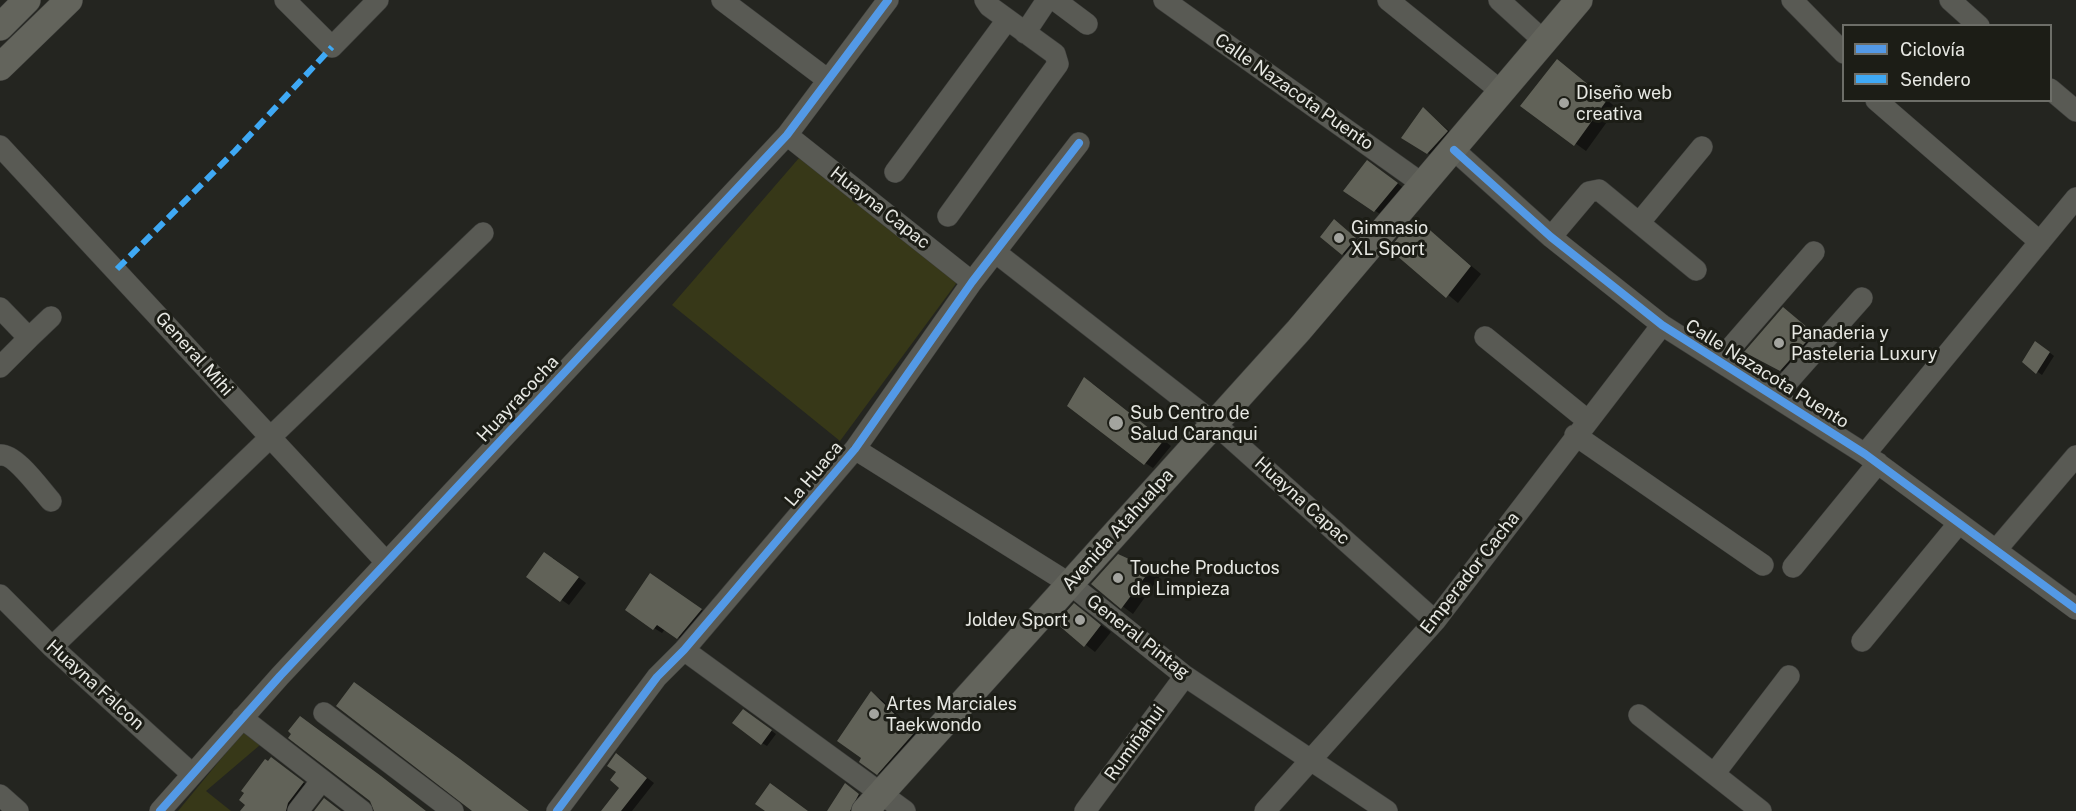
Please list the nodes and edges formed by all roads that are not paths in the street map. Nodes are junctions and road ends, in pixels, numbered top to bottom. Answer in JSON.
{"nodes":[{"id":1,"x":27,"y":0,"type":"edge"},
{"id":2,"x":69,"y":0,"type":"edge"},
{"id":3,"x":285,"y":0,"type":"edge"},
{"id":4,"x":378,"y":0,"type":"edge"},
{"id":5,"x":722,"y":0,"type":"edge"},
{"id":6,"x":888,"y":0,"type":"edge"},
{"id":7,"x":985,"y":0,"type":"edge"},
{"id":8,"x":1047,"y":0,"type":"edge"},
{"id":9,"x":1055,"y":0,"type":"edge"},
{"id":10,"x":1164,"y":0,"type":"edge"},
{"id":11,"x":1388,"y":0,"type":"edge"},
{"id":12,"x":1499,"y":0,"type":"edge"},
{"id":13,"x":1579,"y":0,"type":"edge"},
{"id":14,"x":1792,"y":0,"type":"edge"},
{"id":15,"x":1950,"y":0,"type":"edge"},
{"id":16,"x":1007,"y":20,"type":"junction"},
{"id":17,"x":1087,"y":24,"type":"dead end"},
{"id":18,"x":1977,"y":24,"type":"edge"},
{"id":19,"x":0,"y":27,"type":"edge"},
{"id":20,"x":1025,"y":33,"type":"junction"},
{"id":21,"x":1544,"y":41,"type":"junction"},
{"id":22,"x":1842,"y":51,"type":"edge"},
{"id":23,"x":0,"y":67,"type":"edge"},
{"id":24,"x":828,"y":80,"type":"junction"},
{"id":25,"x":2052,"y":91,"type":"edge"},
{"id":26,"x":1502,"y":92,"type":"junction"},
{"id":27,"x":1878,"y":102,"type":"edge"},
{"id":28,"x":2076,"y":111,"type":"edge"},
{"id":29,"x":787,"y":135,"type":"junction"},
{"id":30,"x":1078,"y":143,"type":"dead end"},
{"id":31,"x":0,"y":146,"type":"edge"},
{"id":32,"x":1702,"y":147,"type":"dead end"},
{"id":33,"x":1454,"y":150,"type":"junction"},
{"id":34,"x":895,"y":172,"type":"dead end"},
{"id":35,"x":1424,"y":185,"type":"junction"},
{"id":36,"x":2076,"y":198,"type":"edge"},
{"id":37,"x":948,"y":216,"type":"dead end"},
{"id":38,"x":1639,"y":223,"type":"junction"},
{"id":39,"x":483,"y":232,"type":"dead end"},
{"id":40,"x":1551,"y":237,"type":"junction"},
{"id":41,"x":2040,"y":242,"type":"junction"},
{"id":42,"x":995,"y":252,"type":"junction"},
{"id":43,"x":1815,"y":252,"type":"dead end"},
{"id":44,"x":1696,"y":270,"type":"dead end"},
{"id":45,"x":972,"y":282,"type":"junction"},
{"id":46,"x":1862,"y":298,"type":"dead end"},
{"id":47,"x":0,"y":308,"type":"edge"},
{"id":48,"x":51,"y":317,"type":"dead end"},
{"id":49,"x":1662,"y":325,"type":"junction"},
{"id":50,"x":1485,"y":337,"type":"dead end"},
{"id":51,"x":29,"y":339,"type":"junction"},
{"id":52,"x":1720,"y":360,"type":"junction"},
{"id":53,"x":0,"y":367,"type":"edge"},
{"id":54,"x":1776,"y":395,"type":"junction"},
{"id":55,"x":1214,"y":423,"type":"junction"},
{"id":56,"x":1581,"y":427,"type":"junction"},
{"id":57,"x":269,"y":436,"type":"junction"},
{"id":58,"x":855,"y":450,"type":"junction"},
{"id":59,"x":0,"y":455,"type":"edge"},
{"id":60,"x":2076,"y":456,"type":"edge"},
{"id":61,"x":1871,"y":459,"type":"junction"},
{"id":62,"x":51,"y":501,"type":"dead end"},
{"id":63,"x":1959,"y":523,"type":"junction"},
{"id":64,"x":1996,"y":550,"type":"junction"},
{"id":65,"x":386,"y":562,"type":"junction"},
{"id":66,"x":1763,"y":565,"type":"dead end"},
{"id":67,"x":1793,"y":567,"type":"dead end"},
{"id":68,"x":1070,"y":584,"type":"junction"},
{"id":69,"x":0,"y":595,"type":"edge"},
{"id":70,"x":2076,"y":609,"type":"edge"},
{"id":71,"x":1435,"y":621,"type":"junction"},
{"id":72,"x":1862,"y":641,"type":"dead end"},
{"id":73,"x":52,"y":647,"type":"junction"},
{"id":74,"x":684,"y":650,"type":"junction"},
{"id":75,"x":1185,"y":676,"type":"junction"},
{"id":76,"x":1789,"y":676,"type":"dead end"},
{"id":77,"x":324,"y":713,"type":"dead end"},
{"id":78,"x":1639,"y":715,"type":"dead end"},
{"id":79,"x":242,"y":718,"type":"junction"},
{"id":80,"x":1309,"y":759,"type":"junction"},
{"id":81,"x":191,"y":773,"type":"junction"},
{"id":82,"x":1714,"y":774,"type":"junction"},
{"id":83,"x":322,"y":780,"type":"junction"},
{"id":84,"x":0,"y":795,"type":"edge"},
{"id":85,"x":872,"y":803,"type":"edge"},
{"id":86,"x":18,"y":811,"type":"edge"},
{"id":87,"x":160,"y":811,"type":"edge"},
{"id":88,"x":298,"y":811,"type":"edge"},
{"id":89,"x":362,"y":811,"type":"edge"},
{"id":90,"x":453,"y":811,"type":"edge"},
{"id":91,"x":557,"y":811,"type":"edge"},
{"id":92,"x":905,"y":811,"type":"edge"},
{"id":93,"x":1084,"y":811,"type":"edge"},
{"id":94,"x":1265,"y":811,"type":"edge"},
{"id":95,"x":1387,"y":811,"type":"edge"},
{"id":96,"x":1761,"y":811,"type":"edge"}],
"edges":[{"from":1,"to":19,"type":"main road"},
{"from":2,"to":23,"type":"main road"},
{"from":3,"to":4,"type":"street"},
{"from":5,"to":24,"type":"street"},
{"from":6,"to":24,"type":"street","name":"Huayracocha"},
{"from":7,"to":16,"type":"street"},
{"from":8,"to":20,"type":"street"},
{"from":9,"to":17,"type":"street"},
{"from":10,"to":35,"type":"street","name":"Calle Nazacota Puento"},
{"from":11,"to":26,"type":"street"},
{"from":12,"to":21,"type":"street"},
{"from":13,"to":21,"type":"main road","name":"Avenida Atahualpa"},
{"from":14,"to":22,"type":"street"},
{"from":15,"to":18,"type":"street"},
{"from":16,"to":20,"type":"street"},
{"from":16,"to":34,"type":"street"},
{"from":20,"to":37,"type":"street"},
{"from":21,"to":26,"type":"main road","name":"Avenida Atahualpa"},
{"from":24,"to":29,"type":"street","name":"Huayracocha"},
{"from":25,"to":28,"type":"street"},
{"from":26,"to":33,"type":"main road","name":"Avenida Atahualpa"},
{"from":27,"to":41,"type":"street"},
{"from":29,"to":45,"type":"street","name":"Huayna Capac"},
{"from":29,"to":65,"type":"street","name":"Huayracocha"},
{"from":30,"to":42,"type":"street","name":"La Huaca"},
{"from":31,"to":57,"type":"street","name":"General Mihi"},
{"from":32,"to":38,"type":"street"},
{"from":33,"to":35,"type":"main road","name":"Avenida Atahualpa"},
{"from":33,"to":40,"type":"street","name":"Calle Nazacota Puento"},
{"from":35,"to":55,"type":"main road","name":"Avenida Atahualpa"},
{"from":36,"to":41,"type":"street"},
{"from":38,"to":40,"type":"street"},
{"from":38,"to":44,"type":"street"},
{"from":39,"to":57,"type":"street"},
{"from":40,"to":49,"type":"street","name":"Calle Nazacota Puento"},
{"from":41,"to":61,"type":"street"},
{"from":42,"to":45,"type":"street","name":"La Huaca"},
{"from":42,"to":55,"type":"street","name":"Huayna Capac"},
{"from":43,"to":52,"type":"street"},
{"from":45,"to":58,"type":"street","name":"La Huaca"},
{"from":46,"to":54,"type":"street"},
{"from":47,"to":51,"type":"street"},
{"from":48,"to":51,"type":"street"},
{"from":49,"to":52,"type":"street","name":"Calle Nazacota Puento"},
{"from":49,"to":56,"type":"street","name":"Emperador Cacha"},
{"from":50,"to":56,"type":"street"},
{"from":51,"to":53,"type":"street"},
{"from":52,"to":54,"type":"street","name":"Calle Nazacota Puento"},
{"from":54,"to":61,"type":"street","name":"Calle Nazacota Puento"},
{"from":55,"to":68,"type":"main road","name":"Avenida Atahualpa"},
{"from":55,"to":71,"type":"street","name":"Huayna Capac"},
{"from":56,"to":66,"type":"street"},
{"from":56,"to":71,"type":"street","name":"Emperador Cacha"},
{"from":57,"to":65,"type":"street","name":"General Mihi"},
{"from":57,"to":73,"type":"street"},
{"from":58,"to":68,"type":"street","name":"General Pintag"},
{"from":58,"to":74,"type":"street","name":"La Huaca"},
{"from":59,"to":62,"type":"street"},
{"from":60,"to":64,"type":"street"},
{"from":61,"to":63,"type":"street","name":"Calle Nazacota Puento"},
{"from":61,"to":67,"type":"street"},
{"from":63,"to":64,"type":"street","name":"Calle Nazacota Puento"},
{"from":63,"to":72,"type":"street"},
{"from":64,"to":70,"type":"street","name":"Calle Nazacota Puento"},
{"from":65,"to":79,"type":"street","name":"Huayracocha"},
{"from":68,"to":75,"type":"street","name":"General Pintag"},
{"from":68,"to":85,"type":"main road","name":"Avenida Atahualpa"},
{"from":69,"to":73,"type":"street","name":"Huayna Falcon"},
{"from":71,"to":80,"type":"street","name":"Emperador Cacha"},
{"from":73,"to":81,"type":"street","name":"Huayna Falcon"},
{"from":74,"to":85,"type":"street"},
{"from":74,"to":91,"type":"street","name":"La Huaca"},
{"from":75,"to":80,"type":"street","name":"General Pintag"},
{"from":75,"to":93,"type":"street","name":"Rumiñahui"},
{"from":76,"to":82,"type":"street"},
{"from":77,"to":90,"type":"street"},
{"from":78,"to":82,"type":"street"},
{"from":79,"to":81,"type":"street","name":"Huayracocha"},
{"from":79,"to":83,"type":"street"},
{"from":80,"to":94,"type":"street","name":"Emperador Cacha"},
{"from":80,"to":95,"type":"street","name":"General Pintag"},
{"from":81,"to":87,"type":"street","name":"Huayracocha"},
{"from":82,"to":96,"type":"street"},
{"from":83,"to":88,"type":"street"},
{"from":83,"to":89,"type":"street"},
{"from":84,"to":86,"type":"street"},
{"from":85,"to":92,"type":"street"}]}
